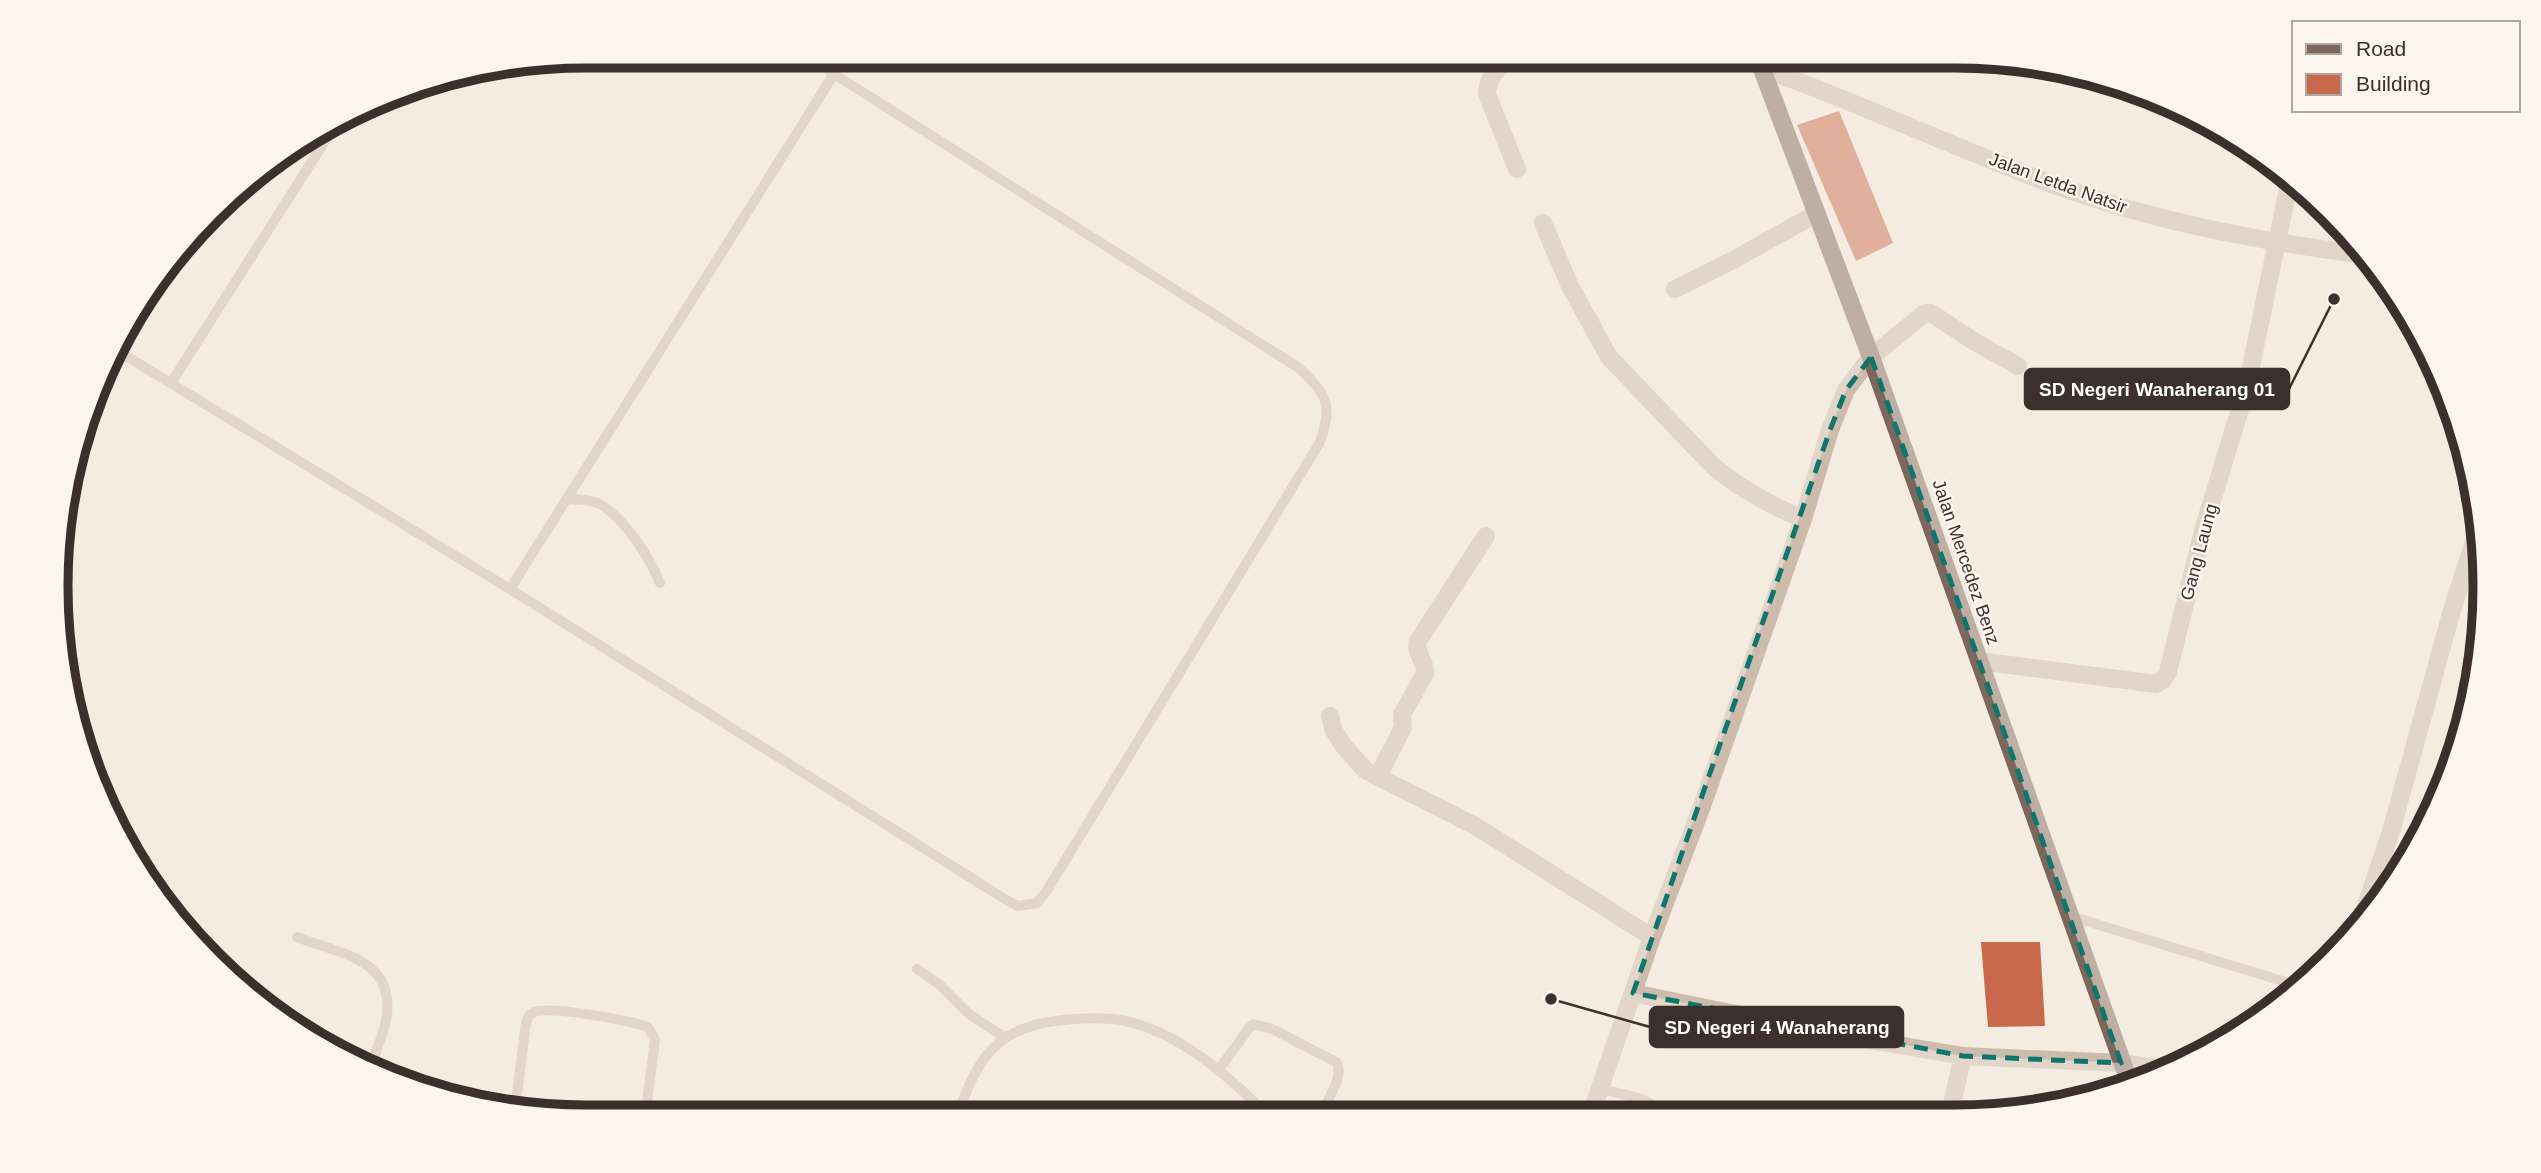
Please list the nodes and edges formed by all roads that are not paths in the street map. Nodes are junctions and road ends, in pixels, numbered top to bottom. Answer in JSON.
{"nodes":[{"id":1,"x":826,"y":68,"type":"edge"},
{"id":2,"x":1499,"y":68,"type":"edge"},
{"id":3,"x":1761,"y":68,"type":"edge"},
{"id":4,"x":1769,"y":68,"type":"edge"},
{"id":5,"x":1782,"y":68,"type":"edge"},
{"id":6,"x":834,"y":74,"type":"junction"},
{"id":7,"x":1780,"y":75,"type":"junction"},
{"id":8,"x":327,"y":138,"type":"edge"},
{"id":9,"x":1517,"y":169,"type":"dead end"},
{"id":10,"x":2288,"y":190,"type":"edge"},
{"id":11,"x":1816,"y":214,"type":"junction"},
{"id":12,"x":1543,"y":223,"type":"dead end"},
{"id":13,"x":2276,"y":243,"type":"junction"},
{"id":14,"x":2351,"y":253,"type":"edge"},
{"id":15,"x":1675,"y":289,"type":"dead end"},
{"id":16,"x":123,"y":354,"type":"edge"},
{"id":17,"x":1871,"y":356,"type":"junction"},
{"id":18,"x":2018,"y":366,"type":"dead end"},
{"id":19,"x":171,"y":383,"type":"junction"},
{"id":20,"x":567,"y":499,"type":"junction"},
{"id":21,"x":1802,"y":519,"type":"junction"},
{"id":22,"x":1486,"y":536,"type":"dead end"},
{"id":23,"x":2472,"y":549,"type":"edge"},
{"id":24,"x":660,"y":583,"type":"dead end"},
{"id":25,"x":510,"y":589,"type":"junction"},
{"id":26,"x":1979,"y":661,"type":"junction"},
{"id":27,"x":1330,"y":716,"type":"dead end"},
{"id":28,"x":1378,"y":776,"type":"junction"},
{"id":29,"x":2368,"y":899,"type":"edge"},
{"id":30,"x":2069,"y":916,"type":"junction"},
{"id":31,"x":297,"y":937,"type":"dead end"},
{"id":32,"x":1652,"y":937,"type":"junction"},
{"id":33,"x":917,"y":969,"type":"dead end"},
{"id":34,"x":2287,"y":983,"type":"edge"},
{"id":35,"x":1633,"y":993,"type":"junction"},
{"id":36,"x":1004,"y":1037,"type":"junction"},
{"id":37,"x":1963,"y":1056,"type":"junction"},
{"id":38,"x":373,"y":1058,"type":"edge"},
{"id":39,"x":2121,"y":1063,"type":"junction"},
{"id":40,"x":2148,"y":1067,"type":"edge"},
{"id":41,"x":1218,"y":1071,"type":"junction"},
{"id":42,"x":2126,"y":1075,"type":"edge"},
{"id":43,"x":1602,"y":1089,"type":"junction"},
{"id":44,"x":516,"y":1100,"type":"edge"},
{"id":45,"x":647,"y":1105,"type":"edge"},
{"id":46,"x":962,"y":1105,"type":"edge"},
{"id":47,"x":1256,"y":1105,"type":"edge"},
{"id":48,"x":1325,"y":1105,"type":"edge"},
{"id":49,"x":1595,"y":1105,"type":"edge"},
{"id":50,"x":1654,"y":1105,"type":"edge"},
{"id":51,"x":1952,"y":1105,"type":"edge"}],
"edges":[{"from":1,"to":6,"type":"lane"},
{"from":2,"to":9,"type":"street"},
{"from":3,"to":11,"type":"main road","name":"Jalan Mercedez Benz"},
{"from":4,"to":7,"type":"street","name":"Jalan Letda Natsir"},
{"from":5,"to":7,"type":"street"},
{"from":6,"to":20,"type":"lane"},
{"from":6,"to":25,"type":"lane"},
{"from":7,"to":13,"type":"street","name":"Jalan Letda Natsir"},
{"from":8,"to":19,"type":"lane"},
{"from":10,"to":13,"type":"street"},
{"from":11,"to":15,"type":"street"},
{"from":11,"to":17,"type":"main road","name":"Jalan Mercedez Benz"},
{"from":12,"to":21,"type":"street"},
{"from":13,"to":14,"type":"street","name":"Jalan Letda Natsir"},
{"from":13,"to":26,"type":"street","name":"Gang Laung"},
{"from":16,"to":19,"type":"lane"},
{"from":17,"to":18,"type":"street"},
{"from":17,"to":21,"type":"street"},
{"from":17,"to":26,"type":"main road","name":"Jalan Mercedez Benz"},
{"from":19,"to":25,"type":"lane"},
{"from":20,"to":24,"type":"lane"},
{"from":20,"to":25,"type":"lane"},
{"from":21,"to":32,"type":"street"},
{"from":22,"to":28,"type":"street"},
{"from":23,"to":29,"type":"street"},
{"from":26,"to":30,"type":"main road","name":"Jalan Mercedez Benz"},
{"from":27,"to":28,"type":"street"},
{"from":28,"to":32,"type":"street"},
{"from":30,"to":34,"type":"lane"},
{"from":30,"to":39,"type":"main road","name":"Jalan Mercedez Benz"},
{"from":31,"to":38,"type":"lane"},
{"from":32,"to":35,"type":"street"},
{"from":33,"to":36,"type":"lane"},
{"from":35,"to":37,"type":"street"},
{"from":35,"to":43,"type":"street"},
{"from":36,"to":41,"type":"lane"},
{"from":36,"to":46,"type":"lane"},
{"from":37,"to":39,"type":"street"},
{"from":37,"to":51,"type":"street"},
{"from":39,"to":40,"type":"street"},
{"from":39,"to":42,"type":"main road","name":"Jalan Mercedez Benz"},
{"from":41,"to":47,"type":"lane"},
{"from":41,"to":48,"type":"lane"},
{"from":43,"to":49,"type":"street"},
{"from":43,"to":50,"type":"lane"},
{"from":44,"to":45,"type":"lane"}]}
